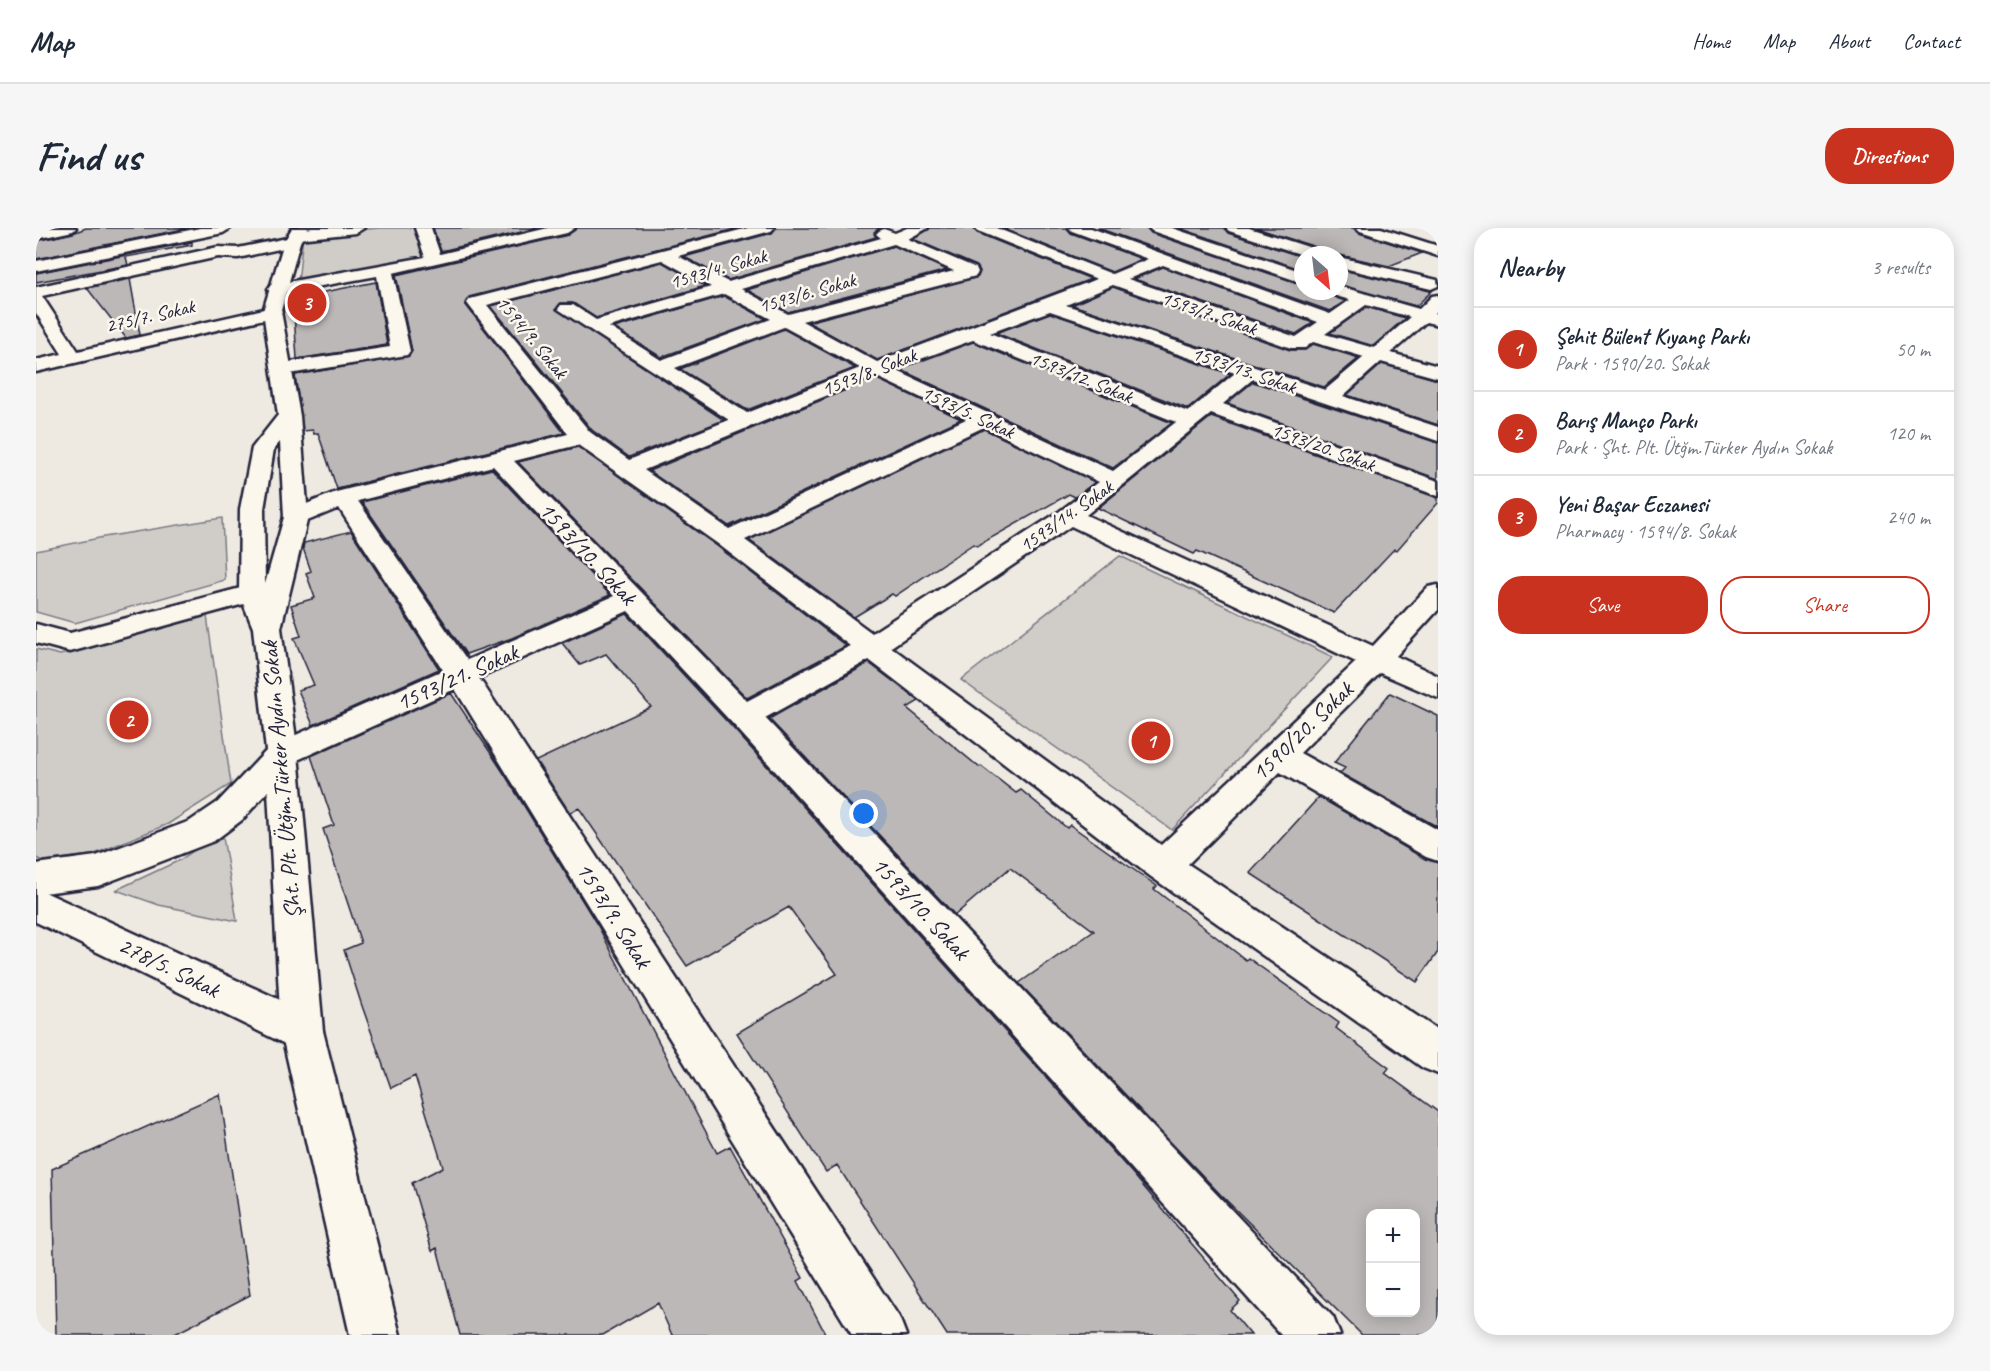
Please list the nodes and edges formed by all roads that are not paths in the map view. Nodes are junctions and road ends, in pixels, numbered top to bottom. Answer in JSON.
{"nodes":[{"id":1,"x":68,"y":228,"type":"edge"},
{"id":2,"x":223,"y":228,"type":"edge"},
{"id":3,"x":356,"y":228,"type":"edge"},
{"id":4,"x":423,"y":228,"type":"edge"},
{"id":5,"x":567,"y":228,"type":"edge"},
{"id":6,"x":766,"y":228,"type":"edge"},
{"id":7,"x":868,"y":228,"type":"edge"},
{"id":8,"x":920,"y":228,"type":"edge"},
{"id":9,"x":983,"y":228,"type":"edge"},
{"id":10,"x":1077,"y":228,"type":"edge"},
{"id":11,"x":1157,"y":228,"type":"edge"},
{"id":12,"x":1234,"y":228,"type":"edge"},
{"id":13,"x":1365,"y":228,"type":"edge"},
{"id":14,"x":36,"y":234,"type":"edge"},
{"id":15,"x":296,"y":235,"type":"edge"},
{"id":16,"x":895,"y":239,"type":"junction"},
{"id":17,"x":1294,"y":247,"type":"edge"},
{"id":18,"x":1438,"y":251,"type":"edge"},
{"id":19,"x":663,"y":254,"type":"junction"},
{"id":20,"x":1162,"y":259,"type":"junction"},
{"id":21,"x":434,"y":260,"type":"junction"},
{"id":22,"x":1348,"y":265,"type":"edge"},
{"id":23,"x":36,"y":266,"type":"edge"},
{"id":24,"x":384,"y":270,"type":"junction"},
{"id":25,"x":1294,"y":275,"type":"edge"},
{"id":26,"x":1111,"y":279,"type":"junction"},
{"id":27,"x":1436,"y":287,"type":"edge"},
{"id":28,"x":727,"y":288,"type":"junction"},
{"id":29,"x":276,"y":289,"type":"junction"},
{"id":30,"x":36,"y":292,"type":"edge"},
{"id":31,"x":1348,"y":294,"type":"edge"},
{"id":32,"x":36,"y":299,"type":"edge"},
{"id":33,"x":1363,"y":299,"type":"junction"},
{"id":34,"x":1050,"y":305,"type":"junction"},
{"id":35,"x":567,"y":309,"type":"dead end"},
{"id":36,"x":273,"y":312,"type":"junction"},
{"id":37,"x":1430,"y":318,"type":"edge"},
{"id":38,"x":786,"y":320,"type":"junction"},
{"id":39,"x":1333,"y":321,"type":"junction"},
{"id":40,"x":594,"y":326,"type":"junction"},
{"id":41,"x":972,"y":333,"type":"junction"},
{"id":42,"x":1311,"y":336,"type":"junction"},
{"id":43,"x":1377,"y":355,"type":"junction"},
{"id":44,"x":73,"y":357,"type":"junction"},
{"id":45,"x":36,"y":366,"type":"edge"},
{"id":46,"x":660,"y":367,"type":"junction"},
{"id":47,"x":283,"y":369,"type":"junction"},
{"id":48,"x":876,"y":369,"type":"junction"},
{"id":49,"x":1250,"y":371,"type":"junction"},
{"id":50,"x":1438,"y":372,"type":"edge"},
{"id":51,"x":1328,"y":398,"type":"junction"},
{"id":52,"x":1199,"y":414,"type":"junction"},
{"id":53,"x":289,"y":416,"type":"junction"},
{"id":54,"x":984,"y":419,"type":"junction"},
{"id":55,"x":747,"y":422,"type":"junction"},
{"id":56,"x":1438,"y":434,"type":"edge"},
{"id":57,"x":582,"y":436,"type":"junction"},
{"id":58,"x":498,"y":458,"type":"junction"},
{"id":59,"x":628,"y":468,"type":"junction"},
{"id":60,"x":1116,"y":481,"type":"junction"},
{"id":61,"x":1438,"y":489,"type":"edge"},
{"id":62,"x":344,"y":497,"type":"junction"},
{"id":63,"x":1069,"y":516,"type":"junction"},
{"id":64,"x":296,"y":517,"type":"junction"},
{"id":65,"x":727,"y":539,"type":"junction"},
{"id":66,"x":1438,"y":593,"type":"edge"},
{"id":67,"x":631,"y":599,"type":"junction"},
{"id":68,"x":259,"y":611,"type":"junction"},
{"id":69,"x":36,"y":633,"type":"edge"},
{"id":70,"x":872,"y":648,"type":"junction"},
{"id":71,"x":1377,"y":659,"type":"junction"},
{"id":72,"x":462,"y":676,"type":"junction"},
{"id":73,"x":1438,"y":688,"type":"edge"},
{"id":74,"x":744,"y":716,"type":"junction"},
{"id":75,"x":282,"y":754,"type":"junction"},
{"id":76,"x":1277,"y":755,"type":"junction"},
{"id":77,"x":1438,"y":847,"type":"edge"},
{"id":78,"x":1163,"y":866,"type":"junction"},
{"id":79,"x":36,"y":879,"type":"edge"},
{"id":80,"x":36,"y":904,"type":"edge"},
{"id":81,"x":302,"y":1031,"type":"junction"},
{"id":82,"x":1438,"y":1054,"type":"edge"},
{"id":83,"x":375,"y":1335,"type":"edge"},
{"id":84,"x":881,"y":1335,"type":"edge"},
{"id":85,"x":1316,"y":1335,"type":"edge"}],
"edges":[{"from":1,"to":14,"type":"street"},
{"from":2,"to":23,"type":"street"},
{"from":3,"to":15,"type":"street"},
{"from":4,"to":21,"type":"street"},
{"from":5,"to":21,"type":"street"},
{"from":6,"to":19,"type":"street","name":"1594/9. Sokak"},
{"from":7,"to":16,"type":"street"},
{"from":8,"to":16,"type":"street","name":"1593/4. Sokak"},
{"from":9,"to":26,"type":"street","name":"1593/7. Sokak"},
{"from":10,"to":20,"type":"street"},
{"from":11,"to":25,"type":"street"},
{"from":12,"to":17,"type":"street"},
{"from":13,"to":18,"type":"street"},
{"from":15,"to":29,"type":"street","name":"Şht. Plt. Ütğm.Türker Aydın Sokak"},
{"from":15,"to":30,"type":"street"},
{"from":16,"to":28,"type":"street","name":"1593/4. Sokak"},
{"from":16,"to":38,"type":"street","name":"1593/6. Sokak"},
{"from":19,"to":28,"type":"street","name":"1593/5. Sokak"},
{"from":19,"to":57,"type":"street","name":"1594/9. Sokak"},
{"from":20,"to":26,"type":"street","name":"1593/8. Sokak"},
{"from":20,"to":39,"type":"street"},
{"from":21,"to":24,"type":"street"},
{"from":22,"to":27,"type":"street"},
{"from":24,"to":29,"type":"street"},
{"from":24,"to":47,"type":"street"},
{"from":26,"to":34,"type":"street","name":"1593/8. Sokak"},
{"from":26,"to":42,"type":"street","name":"1593/7. Sokak"},
{"from":27,"to":37,"type":"street"},
{"from":28,"to":38,"type":"street","name":"1593/5. Sokak"},
{"from":28,"to":40,"type":"street","name":"1593/4. Sokak"},
{"from":29,"to":36,"type":"street","name":"Şht. Plt. Ütğm.Türker Aydın Sokak"},
{"from":31,"to":33,"type":"street"},
{"from":32,"to":44,"type":"street"},
{"from":33,"to":37,"type":"street"},
{"from":33,"to":39,"type":"street"},
{"from":34,"to":41,"type":"street","name":"1593/8. Sokak"},
{"from":34,"to":49,"type":"street","name":"1593/13. Sokak"},
{"from":35,"to":40,"type":"street"},
{"from":36,"to":44,"type":"street","name":"275/7. Sokak"},
{"from":36,"to":47,"type":"street","name":"Şht. Plt. Ütğm.Türker Aydın Sokak"},
{"from":37,"to":43,"type":"street"},
{"from":38,"to":46,"type":"street","name":"1593/6. Sokak"},
{"from":38,"to":48,"type":"street","name":"1593/5. Sokak"},
{"from":39,"to":42,"type":"street"},
{"from":40,"to":46,"type":"street"},
{"from":41,"to":48,"type":"street","name":"1593/8. Sokak"},
{"from":41,"to":52,"type":"street","name":"1593/12. Sokak"},
{"from":42,"to":43,"type":"street","name":"1593/7. Sokak"},
{"from":43,"to":50,"type":"street","name":"1593/7. Sokak"},
{"from":43,"to":51,"type":"street"},
{"from":44,"to":45,"type":"street","name":"275/7. Sokak"},
{"from":46,"to":55,"type":"street"},
{"from":47,"to":53,"type":"street","name":"Şht. Plt. Ütğm.Türker Aydın Sokak"},
{"from":48,"to":54,"type":"street","name":"1593/5. Sokak"},
{"from":48,"to":55,"type":"street","name":"1593/8. Sokak"},
{"from":49,"to":51,"type":"street","name":"1593/13. Sokak"},
{"from":49,"to":52,"type":"street","name":"1593/14. Sokak"},
{"from":51,"to":56,"type":"street","name":"1593/13. Sokak"},
{"from":52,"to":60,"type":"street","name":"1593/14. Sokak"},
{"from":52,"to":61,"type":"street","name":"1593/20. Sokak"},
{"from":53,"to":64,"type":"street","name":"Şht. Plt. Ütğm.Türker Aydın Sokak"},
{"from":53,"to":68,"type":"street"},
{"from":54,"to":60,"type":"street","name":"1593/5. Sokak"},
{"from":54,"to":65,"type":"street"},
{"from":55,"to":59,"type":"street","name":"1593/8. Sokak"},
{"from":57,"to":58,"type":"street"},
{"from":57,"to":59,"type":"street"},
{"from":58,"to":62,"type":"street"},
{"from":58,"to":67,"type":"street","name":"1593/10. Sokak"},
{"from":59,"to":65,"type":"street"},
{"from":60,"to":63,"type":"street","name":"1593/14. Sokak"},
{"from":62,"to":64,"type":"street"},
{"from":62,"to":72,"type":"street","name":"1593/9. Sokak"},
{"from":63,"to":70,"type":"street","name":"1593/14. Sokak"},
{"from":63,"to":71,"type":"street"},
{"from":64,"to":68,"type":"street","name":"Şht. Plt. Ütğm.Türker Aydın Sokak"},
{"from":65,"to":70,"type":"street"},
{"from":66,"to":71,"type":"street","name":"1590/20. Sokak"},
{"from":67,"to":72,"type":"street","name":"1593/21. Sokak"},
{"from":67,"to":74,"type":"street","name":"1593/10. Sokak"},
{"from":68,"to":69,"type":"street"},
{"from":68,"to":75,"type":"street","name":"Şht. Plt. Ütğm.Türker Aydın Sokak"},
{"from":70,"to":74,"type":"street","name":"1593/14. Sokak"},
{"from":70,"to":78,"type":"street"},
{"from":71,"to":73,"type":"street"},
{"from":71,"to":76,"type":"street","name":"1590/20. Sokak"},
{"from":72,"to":75,"type":"street","name":"1593/21. Sokak"},
{"from":72,"to":84,"type":"street","name":"1593/9. Sokak"},
{"from":74,"to":85,"type":"street","name":"1593/10. Sokak"},
{"from":75,"to":79,"type":"street"},
{"from":75,"to":81,"type":"street","name":"Şht. Plt. Ütğm.Türker Aydın Sokak"},
{"from":76,"to":77,"type":"street"},
{"from":76,"to":78,"type":"street","name":"1590/20. Sokak"},
{"from":78,"to":82,"type":"street"},
{"from":80,"to":81,"type":"street","name":"278/5. Sokak"},
{"from":81,"to":83,"type":"street","name":"Şht. Plt. Ütğm.Türker Aydın Sokak"}]}
